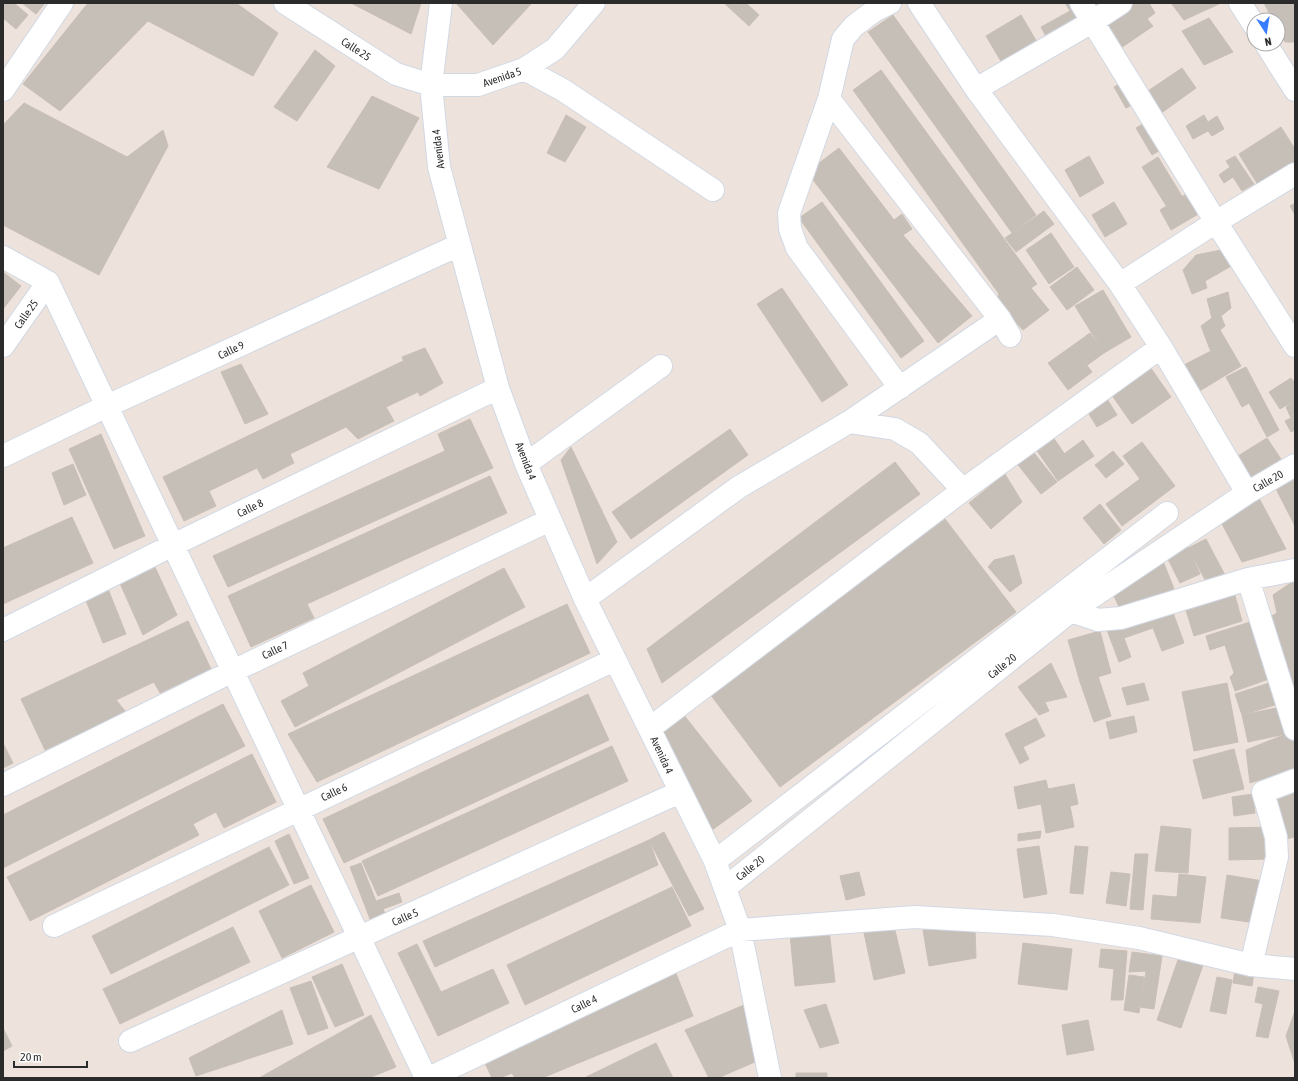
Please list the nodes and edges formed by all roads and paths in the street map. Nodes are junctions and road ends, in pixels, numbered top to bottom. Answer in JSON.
{"nodes":[{"id":1,"x":62,"y":3,"type":"edge"},
{"id":2,"x":286,"y":3,"type":"edge"},
{"id":3,"x":441,"y":3,"type":"edge"},
{"id":4,"x":594,"y":3,"type":"edge"},
{"id":5,"x":890,"y":3,"type":"edge"},
{"id":6,"x":919,"y":3,"type":"edge"},
{"id":7,"x":1082,"y":3,"type":"edge"},
{"id":8,"x":1121,"y":3,"type":"edge"},
{"id":9,"x":1240,"y":3,"type":"edge"},
{"id":10,"x":1246,"y":13,"type":"edge"},
{"id":11,"x":1092,"y":22,"type":"junction"},
{"id":12,"x":1271,"y":52,"type":"edge"},
{"id":13,"x":524,"y":69,"type":"junction"},
{"id":14,"x":431,"y":85,"type":"junction"},
{"id":15,"x":976,"y":89,"type":"junction"},
{"id":16,"x":3,"y":90,"type":"edge"},
{"id":17,"x":1295,"y":90,"type":"edge"},
{"id":18,"x":829,"y":99,"type":"junction"},
{"id":19,"x":1295,"y":174,"type":"edge"},
{"id":20,"x":713,"y":190,"type":"dead end"},
{"id":21,"x":1216,"y":222,"type":"junction"},
{"id":22,"x":459,"y":245,"type":"junction"},
{"id":23,"x":3,"y":257,"type":"edge"},
{"id":24,"x":48,"y":282,"type":"junction"},
{"id":25,"x":1120,"y":284,"type":"junction"},
{"id":26,"x":3,"y":346,"type":"edge"},
{"id":27,"x":1295,"y":346,"type":"edge"},
{"id":28,"x":1161,"y":347,"type":"junction"},
{"id":29,"x":661,"y":366,"type":"dead end"},
{"id":30,"x":498,"y":388,"type":"junction"},
{"id":31,"x":900,"y":388,"type":"junction"},
{"id":32,"x":107,"y":406,"type":"junction"},
{"id":33,"x":849,"y":422,"type":"junction"},
{"id":34,"x":3,"y":456,"type":"edge"},
{"id":35,"x":526,"y":464,"type":"junction"},
{"id":36,"x":1295,"y":465,"type":"edge"},
{"id":37,"x":963,"y":490,"type":"junction"},
{"id":38,"x":1247,"y":493,"type":"junction"},
{"id":39,"x":1167,"y":513,"type":"dead end"},
{"id":40,"x":550,"y":520,"type":"junction"},
{"id":41,"x":173,"y":545,"type":"junction"},
{"id":42,"x":1295,"y":570,"type":"edge"},
{"id":43,"x":1248,"y":579,"type":"junction"},
{"id":44,"x":585,"y":598,"type":"junction"},
{"id":45,"x":1071,"y":611,"type":"junction"},
{"id":46,"x":3,"y":630,"type":"edge"},
{"id":47,"x":614,"y":660,"type":"junction"},
{"id":48,"x":233,"y":671,"type":"junction"},
{"id":49,"x":650,"y":728,"type":"junction"},
{"id":50,"x":1295,"y":729,"type":"edge"},
{"id":51,"x":1295,"y":780,"type":"edge"},
{"id":52,"x":3,"y":785,"type":"edge"},
{"id":53,"x":680,"y":792,"type":"junction"},
{"id":54,"x":299,"y":809,"type":"junction"},
{"id":55,"x":715,"y":861,"type":"junction"},
{"id":56,"x":725,"y":888,"type":"junction"},
{"id":57,"x":54,"y":926,"type":"dead end"},
{"id":58,"x":740,"y":930,"type":"junction"},
{"id":59,"x":359,"y":937,"type":"junction"},
{"id":60,"x":1251,"y":965,"type":"junction"},
{"id":61,"x":1295,"y":969,"type":"edge"},
{"id":62,"x":130,"y":1041,"type":"dead end"},
{"id":63,"x":426,"y":1078,"type":"edge"},
{"id":64,"x":429,"y":1078,"type":"edge"},
{"id":65,"x":770,"y":1078,"type":"edge"}],
"edges":[{"from":1,"to":16,"type":"street"},
{"from":2,"to":14,"type":"street","name":"Calle 25"},
{"from":3,"to":14,"type":"street","name":"Avenida 4"},
{"from":4,"to":13,"type":"street","name":"Avenida 5"},
{"from":5,"to":18,"type":"street"},
{"from":6,"to":15,"type":"street"},
{"from":7,"to":11,"type":"street"},
{"from":8,"to":11,"type":"street"},
{"from":9,"to":10,"type":"street"},
{"from":11,"to":15,"type":"street"},
{"from":11,"to":21,"type":"street"},
{"from":12,"to":17,"type":"street"},
{"from":13,"to":14,"type":"street","name":"Avenida 5"},
{"from":13,"to":20,"type":"street"},
{"from":14,"to":22,"type":"street","name":"Avenida 4"},
{"from":15,"to":25,"type":"street"},
{"from":18,"to":31,"type":"street"},
{"from":18,"to":31,"type":"street"},
{"from":19,"to":21,"type":"street"},
{"from":21,"to":25,"type":"street"},
{"from":21,"to":27,"type":"street"},
{"from":22,"to":30,"type":"street","name":"Avenida 4"},
{"from":22,"to":32,"type":"street","name":"Calle 9"},
{"from":23,"to":24,"type":"street"},
{"from":24,"to":26,"type":"street","name":"Calle 25"},
{"from":24,"to":32,"type":"street"},
{"from":25,"to":28,"type":"street"},
{"from":28,"to":37,"type":"street"},
{"from":28,"to":38,"type":"street"},
{"from":29,"to":35,"type":"street"},
{"from":30,"to":35,"type":"street","name":"Avenida 4"},
{"from":30,"to":41,"type":"street","name":"Calle 8"},
{"from":31,"to":33,"type":"street"},
{"from":32,"to":34,"type":"street","name":"Calle 9"},
{"from":32,"to":41,"type":"street"},
{"from":33,"to":37,"type":"street"},
{"from":33,"to":44,"type":"street"},
{"from":35,"to":40,"type":"street","name":"Avenida 4"},
{"from":36,"to":38,"type":"street","name":"Calle 20"},
{"from":37,"to":49,"type":"street"},
{"from":38,"to":45,"type":"street","name":"Calle 20"},
{"from":39,"to":55,"type":"street","name":"Calle 20"},
{"from":40,"to":44,"type":"street","name":"Avenida 4"},
{"from":40,"to":48,"type":"street","name":"Calle 7"},
{"from":41,"to":46,"type":"street","name":"Calle 8"},
{"from":41,"to":48,"type":"street"},
{"from":42,"to":43,"type":"street"},
{"from":43,"to":45,"type":"street"},
{"from":43,"to":50,"type":"street"},
{"from":44,"to":47,"type":"street","name":"Avenida 4"},
{"from":45,"to":56,"type":"street","name":"Calle 20"},
{"from":47,"to":49,"type":"street","name":"Avenida 4"},
{"from":47,"to":54,"type":"street","name":"Calle 6"},
{"from":48,"to":52,"type":"street","name":"Calle 7"},
{"from":48,"to":54,"type":"street"},
{"from":49,"to":53,"type":"street","name":"Avenida 4"},
{"from":51,"to":60,"type":"street"},
{"from":53,"to":55,"type":"street","name":"Avenida 4"},
{"from":53,"to":59,"type":"street","name":"Calle 5"},
{"from":54,"to":57,"type":"street","name":"Calle 6"},
{"from":54,"to":59,"type":"street"},
{"from":55,"to":56,"type":"street","name":"Avenida 4"},
{"from":56,"to":58,"type":"street","name":"Avenida 4"},
{"from":58,"to":60,"type":"street"},
{"from":58,"to":64,"type":"street","name":"Calle 4"},
{"from":58,"to":65,"type":"street","name":"Avenida 4"},
{"from":59,"to":62,"type":"street","name":"Calle 5"},
{"from":59,"to":63,"type":"street"},
{"from":60,"to":61,"type":"street"}]}
